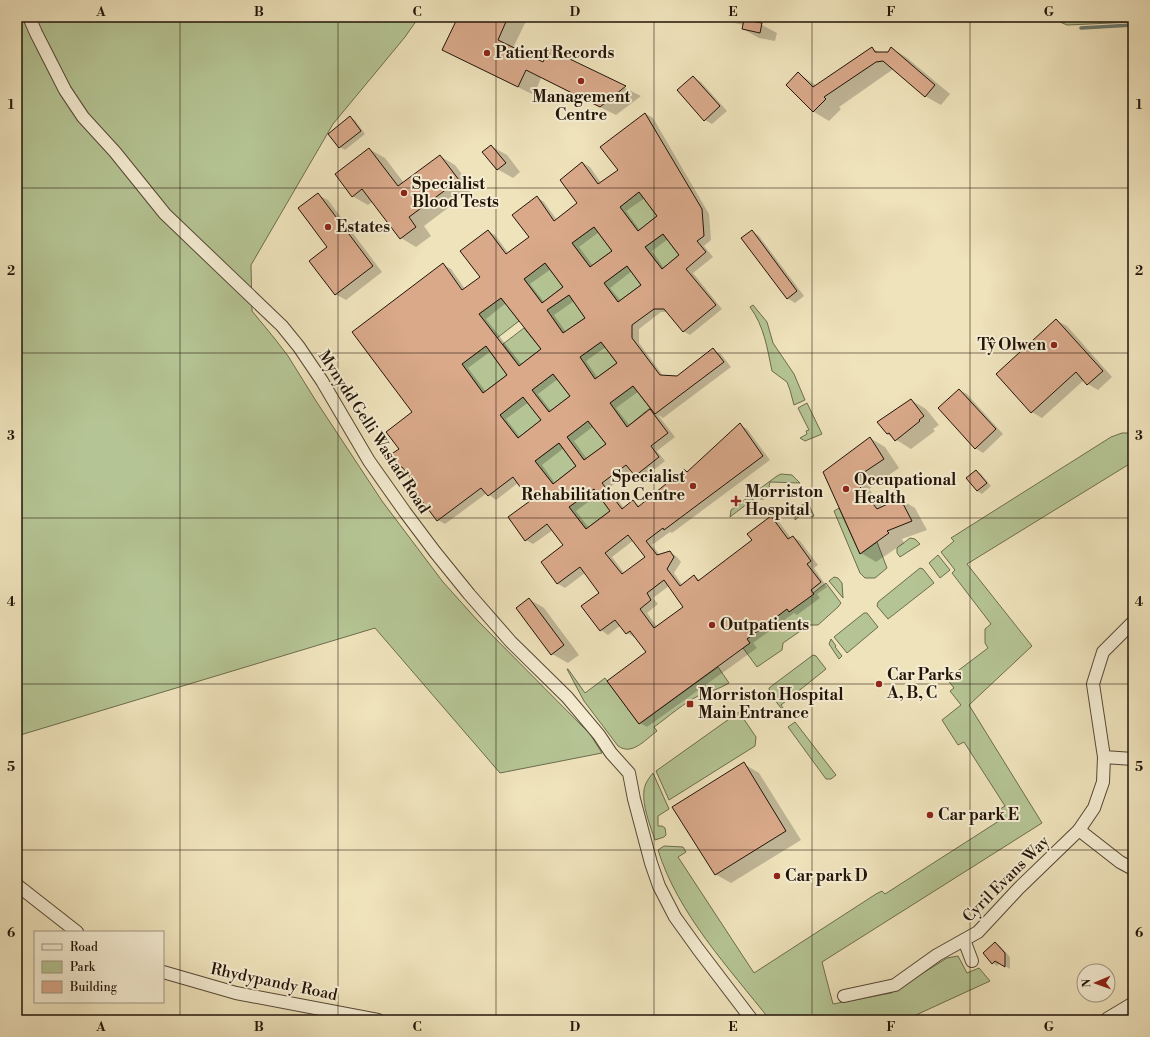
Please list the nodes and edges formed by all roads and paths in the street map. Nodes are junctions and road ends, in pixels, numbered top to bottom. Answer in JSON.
{"nodes":[{"id":1,"x":30,"y":17,"type":"edge"},
{"id":2,"x":1133,"y":622,"type":"edge"},
{"id":3,"x":1104,"y":756,"type":"junction"},
{"id":4,"x":1133,"y":759,"type":"edge"},
{"id":5,"x":1079,"y":830,"type":"junction"},
{"id":6,"x":1133,"y":870,"type":"edge"},
{"id":7,"x":17,"y":885,"type":"edge"},
{"id":8,"x":76,"y":931,"type":"edge"},
{"id":9,"x":964,"y":940,"type":"junction"},
{"id":10,"x":972,"y":961,"type":"dead end"},
{"id":11,"x":164,"y":972,"type":"edge"},
{"id":12,"x":844,"y":996,"type":"dead end"},
{"id":13,"x":1133,"y":1005,"type":"edge"},
{"id":14,"x":378,"y":1020,"type":"edge"},
{"id":15,"x":752,"y":1020,"type":"edge"},
{"id":16,"x":1108,"y":1020,"type":"edge"}],
"edges":[{"from":1,"to":15,"type":"street","name":"Mynydd Gelli Wastad Road"},
{"from":2,"to":3,"type":"street","name":"Cyril Evans Way"},
{"from":3,"to":4,"type":"street"},
{"from":3,"to":5,"type":"street","name":"Cyril Evans Way"},
{"from":5,"to":6,"type":"street"},
{"from":5,"to":9,"type":"street","name":"Cyril Evans Way"},
{"from":7,"to":8,"type":"street"},
{"from":9,"to":10,"type":"street"},
{"from":9,"to":12,"type":"street","name":"Cyril Evans Way"},
{"from":11,"to":14,"type":"street","name":"Rhydypandy Road"},
{"from":13,"to":16,"type":"street"}]}
